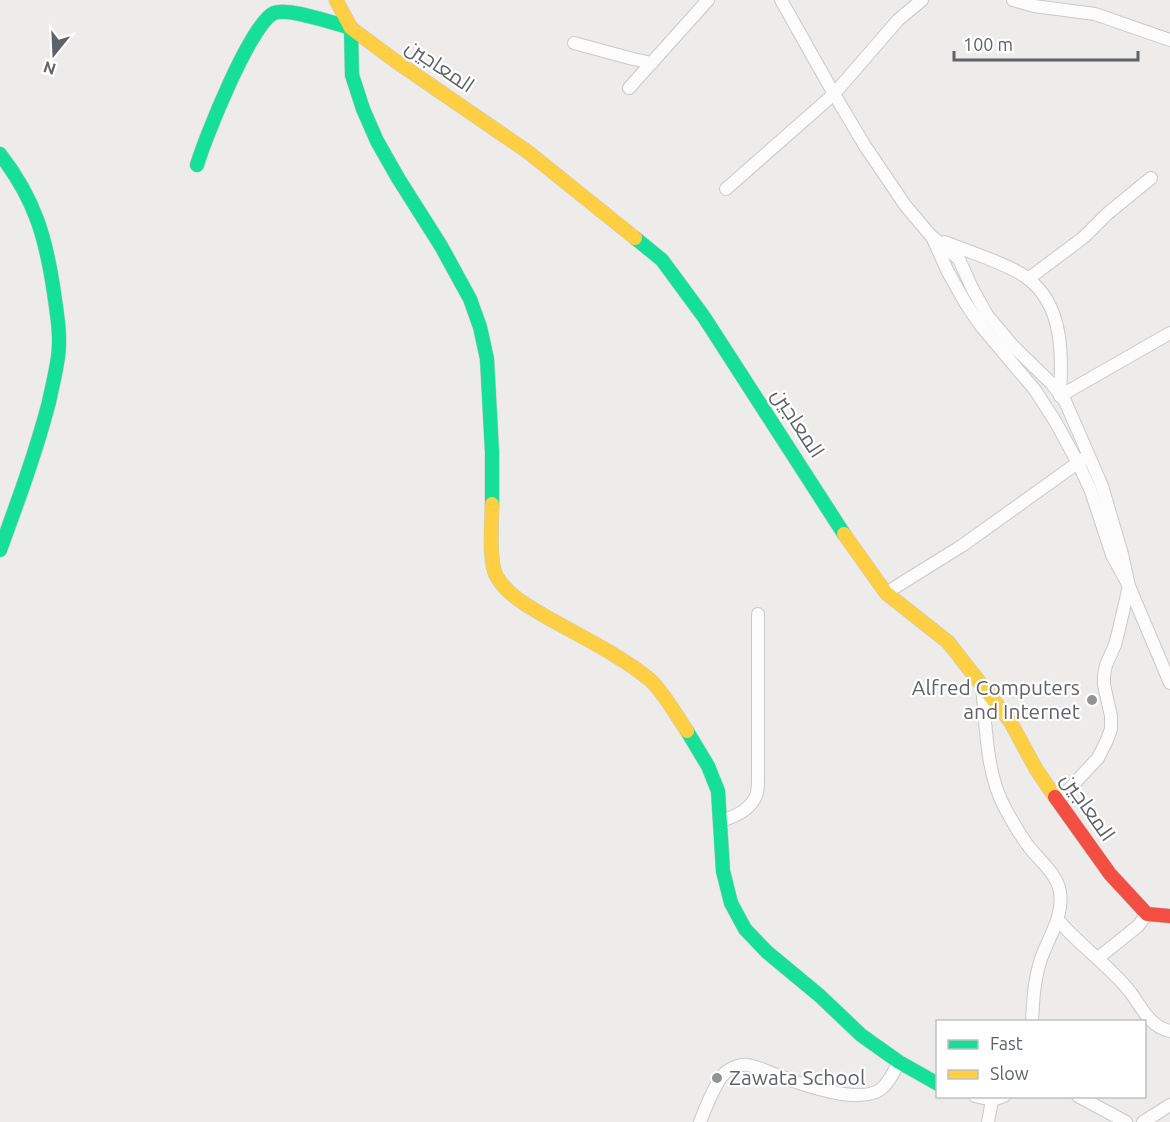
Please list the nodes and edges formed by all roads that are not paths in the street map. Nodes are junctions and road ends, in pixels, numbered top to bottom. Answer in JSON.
{"nodes":[{"id":1,"x":336,"y":0,"type":"edge"},
{"id":2,"x":708,"y":0,"type":"edge"},
{"id":3,"x":781,"y":0,"type":"edge"},
{"id":4,"x":922,"y":0,"type":"edge"},
{"id":5,"x":1013,"y":0,"type":"edge"},
{"id":6,"x":351,"y":28,"type":"junction"},
{"id":7,"x":1170,"y":40,"type":"edge"},
{"id":8,"x":573,"y":43,"type":"dead end"},
{"id":9,"x":652,"y":63,"type":"junction"},
{"id":10,"x":629,"y":88,"type":"dead end"},
{"id":11,"x":834,"y":94,"type":"junction"},
{"id":12,"x":0,"y":154,"type":"edge"},
{"id":13,"x":197,"y":165,"type":"dead end"},
{"id":14,"x":1151,"y":178,"type":"dead end"},
{"id":15,"x":726,"y":189,"type":"dead end"},
{"id":16,"x":932,"y":236,"type":"junction"},
{"id":17,"x":1028,"y":279,"type":"junction"},
{"id":18,"x":1170,"y":333,"type":"edge"},
{"id":19,"x":1060,"y":396,"type":"junction"},
{"id":20,"x":1084,"y":459,"type":"junction"},
{"id":21,"x":0,"y":550,"type":"edge"},
{"id":22,"x":1129,"y":586,"type":"junction"},
{"id":23,"x":886,"y":593,"type":"junction"},
{"id":24,"x":758,"y":614,"type":"dead end"},
{"id":25,"x":1170,"y":683,"type":"edge"},
{"id":26,"x":982,"y":686,"type":"junction"},
{"id":27,"x":1058,"y":801,"type":"junction"},
{"id":28,"x":720,"y":822,"type":"junction"},
{"id":29,"x":1147,"y":914,"type":"junction"},
{"id":30,"x":1170,"y":916,"type":"edge"},
{"id":31,"x":1058,"y":920,"type":"junction"},
{"id":32,"x":1098,"y":958,"type":"junction"},
{"id":33,"x":1032,"y":1020,"type":"edge"},
{"id":34,"x":1170,"y":1031,"type":"edge"},
{"id":35,"x":899,"y":1062,"type":"junction"},
{"id":36,"x":936,"y":1083,"type":"edge"},
{"id":37,"x":998,"y":1098,"type":"edge"},
{"id":38,"x":1082,"y":1098,"type":"edge"},
{"id":39,"x":1170,"y":1105,"type":"edge"},
{"id":40,"x":700,"y":1122,"type":"edge"},
{"id":41,"x":988,"y":1122,"type":"edge"},
{"id":42,"x":1126,"y":1122,"type":"edge"},
{"id":43,"x":1143,"y":1122,"type":"edge"}],
"edges":[{"from":1,"to":6,"type":"street","name":"المعاجين"},
{"from":2,"to":9,"type":"street"},
{"from":3,"to":11,"type":"street"},
{"from":4,"to":11,"type":"street"},
{"from":5,"to":7,"type":"street"},
{"from":6,"to":13,"type":"street"},
{"from":6,"to":23,"type":"street","name":"المعاجين"},
{"from":6,"to":28,"type":"street"},
{"from":8,"to":9,"type":"street"},
{"from":9,"to":10,"type":"street"},
{"from":11,"to":15,"type":"street"},
{"from":11,"to":16,"type":"street"},
{"from":12,"to":21,"type":"street"},
{"from":14,"to":17,"type":"street"},
{"from":16,"to":17,"type":"street"},
{"from":16,"to":19,"type":"street"},
{"from":16,"to":20,"type":"street"},
{"from":17,"to":19,"type":"street"},
{"from":18,"to":19,"type":"street"},
{"from":19,"to":20,"type":"street"},
{"from":20,"to":22,"type":"street"},
{"from":20,"to":23,"type":"street"},
{"from":22,"to":25,"type":"street"},
{"from":22,"to":27,"type":"street"},
{"from":23,"to":26,"type":"street","name":"المعاجين"},
{"from":24,"to":28,"type":"street"},
{"from":26,"to":27,"type":"street","name":"المعاجين"},
{"from":26,"to":31,"type":"street"},
{"from":27,"to":29,"type":"street","name":"المعاجين"},
{"from":28,"to":35,"type":"street"},
{"from":29,"to":30,"type":"street"},
{"from":29,"to":32,"type":"street"},
{"from":31,"to":32,"type":"street"},
{"from":31,"to":33,"type":"street"},
{"from":32,"to":34,"type":"street"},
{"from":35,"to":36,"type":"street"},
{"from":35,"to":40,"type":"street"},
{"from":37,"to":41,"type":"street"},
{"from":38,"to":42,"type":"street"},
{"from":39,"to":43,"type":"street"}]}
